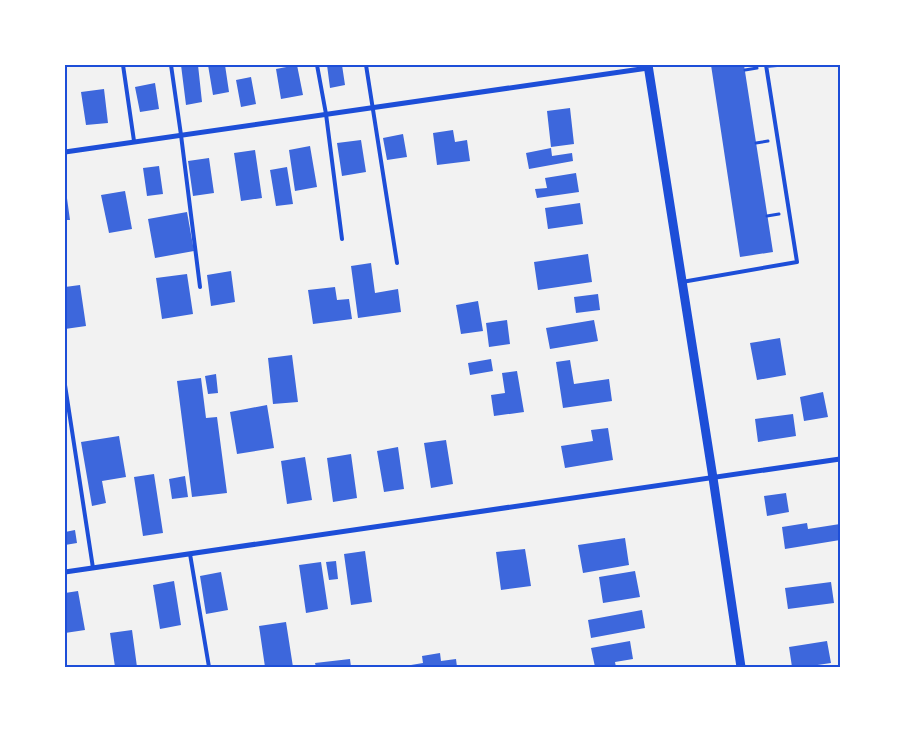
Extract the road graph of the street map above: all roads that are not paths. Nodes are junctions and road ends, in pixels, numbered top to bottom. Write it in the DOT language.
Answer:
graph roads {
  1 [pos="122,65"];
  2 [pos="171,65"];
  3 [pos="317,65"];
  4 [pos="366,65"];
  5 [pos="777,65"];
  6 [pos="648,66"];
  7 [pos="766,66"];
  8 [pos="372,107"];
  9 [pos="326,114"];
  10 [pos="181,135"];
  11 [pos="134,141"];
  12 [pos="65,152"];
  13 [pos="342,239"];
  14 [pos="397,263"];
  15 [pos="682,282"];
  16 [pos="200,287"];
  17 [pos="65,386"];
  18 [pos="840,460"];
  19 [pos="712,478"];
  20 [pos="190,554"];
  21 [pos="92,568"];
  22 [pos="65,572"];
  23 [pos="209,667"];
  24 [pos="741,667"];
  1 -- 11 [label="lane"];
  2 -- 10 [label="lane"];
  3 -- 9 [label="lane"];
  4 -- 8 [label="lane"];
  5 -- 7 [label="lane"];
  6 -- 8 [label="street"];
  6 -- 15 [label="street"];
  7 -- 15 [label="lane"];
  8 -- 9 [label="street"];
  8 -- 14 [label="lane"];
  9 -- 10 [label="street"];
  9 -- 13 [label="lane"];
  10 -- 11 [label="street"];
  10 -- 16 [label="lane"];
  11 -- 12 [label="street"];
  15 -- 19 [label="street"];
  17 -- 21 [label="lane"];
  18 -- 19 [label="street"];
  19 -- 20 [label="street"];
  19 -- 24 [label="street"];
  20 -- 21 [label="street"];
  20 -- 23 [label="lane"];
  21 -- 22 [label="street"];
}
